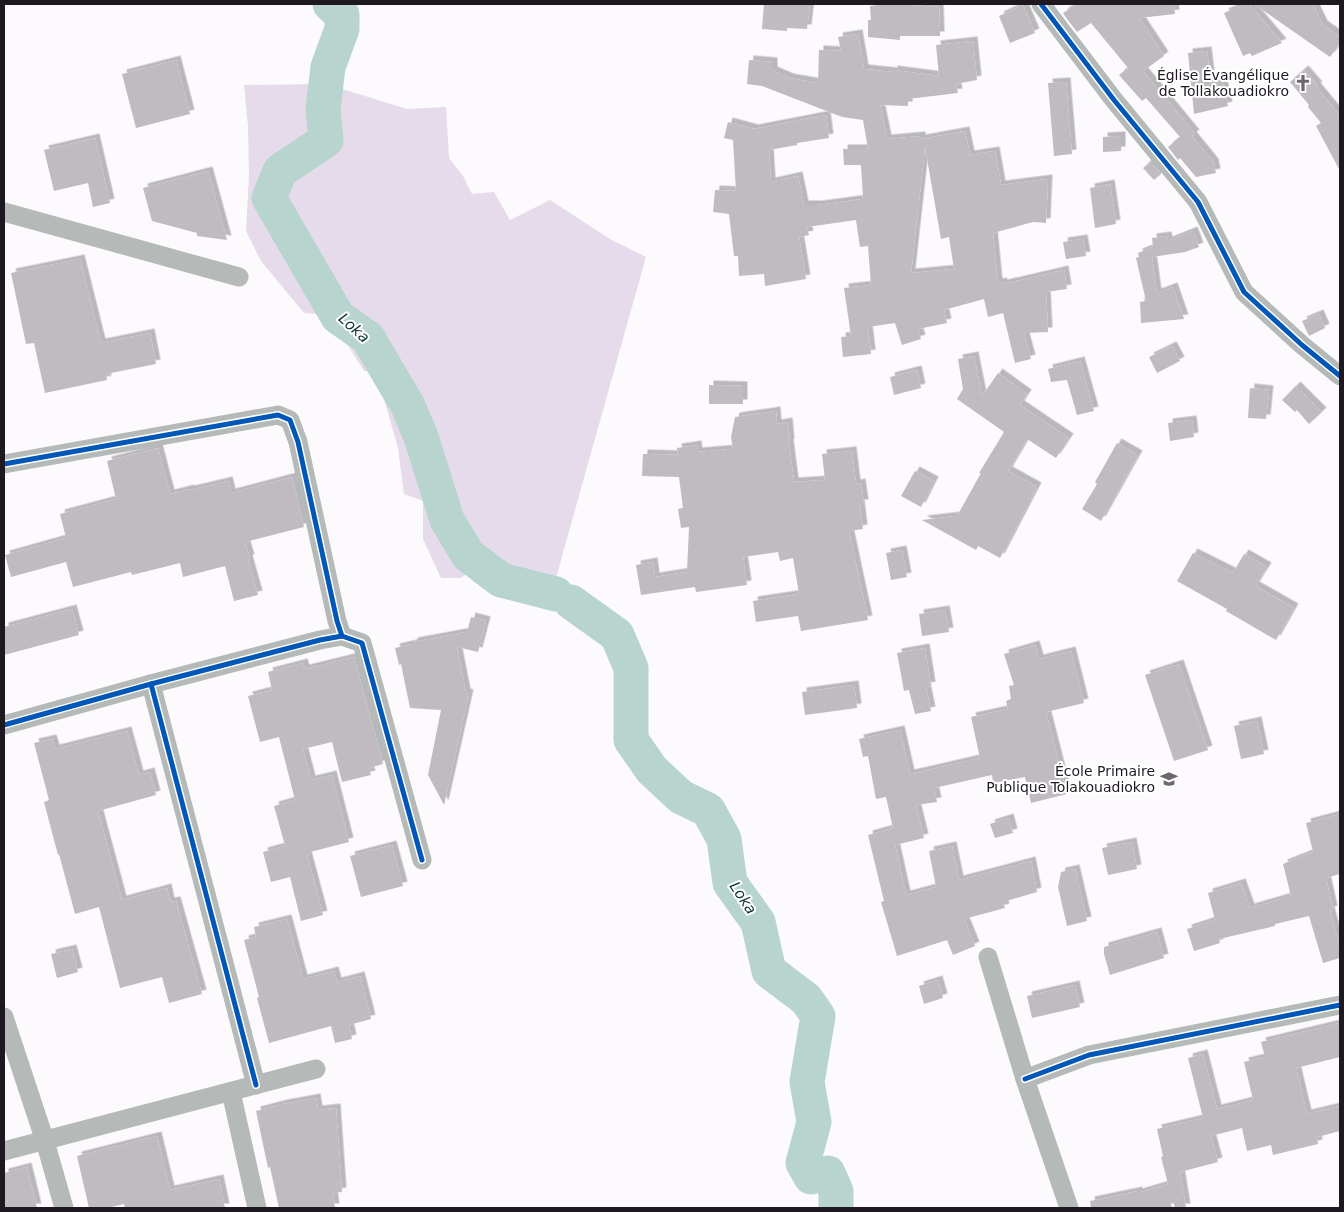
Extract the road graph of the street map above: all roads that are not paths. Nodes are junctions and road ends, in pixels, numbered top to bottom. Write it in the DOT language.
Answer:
graph roads {
  1 [pos="1041,4"];
  2 [pos="4,212"];
  3 [pos="239,276"];
  4 [pos="1340,376"];
  5 [pos="4,464"];
  6 [pos="342,636"];
  7 [pos="151,684"];
  8 [pos="4,724"];
  9 [pos="422,860"];
  10 [pos="988,957"];
  11 [pos="1340,1005"];
  12 [pos="4,1016"];
  13 [pos="316,1069"];
  14 [pos="1024,1079"];
  15 [pos="256,1085"];
  16 [pos="231,1092"];
  17 [pos="45,1141"];
  18 [pos="4,1151"];
  19 [pos="64,1208"];
  20 [pos="257,1208"];
  21 [pos="1069,1208"];
  1 -- 4 [label="street"];
  2 -- 3 [label="street"];
  5 -- 6 [label="street"];
  6 -- 7 [label="street"];
  6 -- 9 [label="street"];
  7 -- 8 [label="street"];
  7 -- 15 [label="street"];
  10 -- 14 [label="street"];
  11 -- 14 [label="street"];
  12 -- 17 [label="street"];
  13 -- 15 [label="street"];
  14 -- 21 [label="street"];
  15 -- 16 [label="street"];
  16 -- 17 [label="street"];
  16 -- 20 [label="street"];
  17 -- 18 [label="street"];
  17 -- 19 [label="street"];
}
